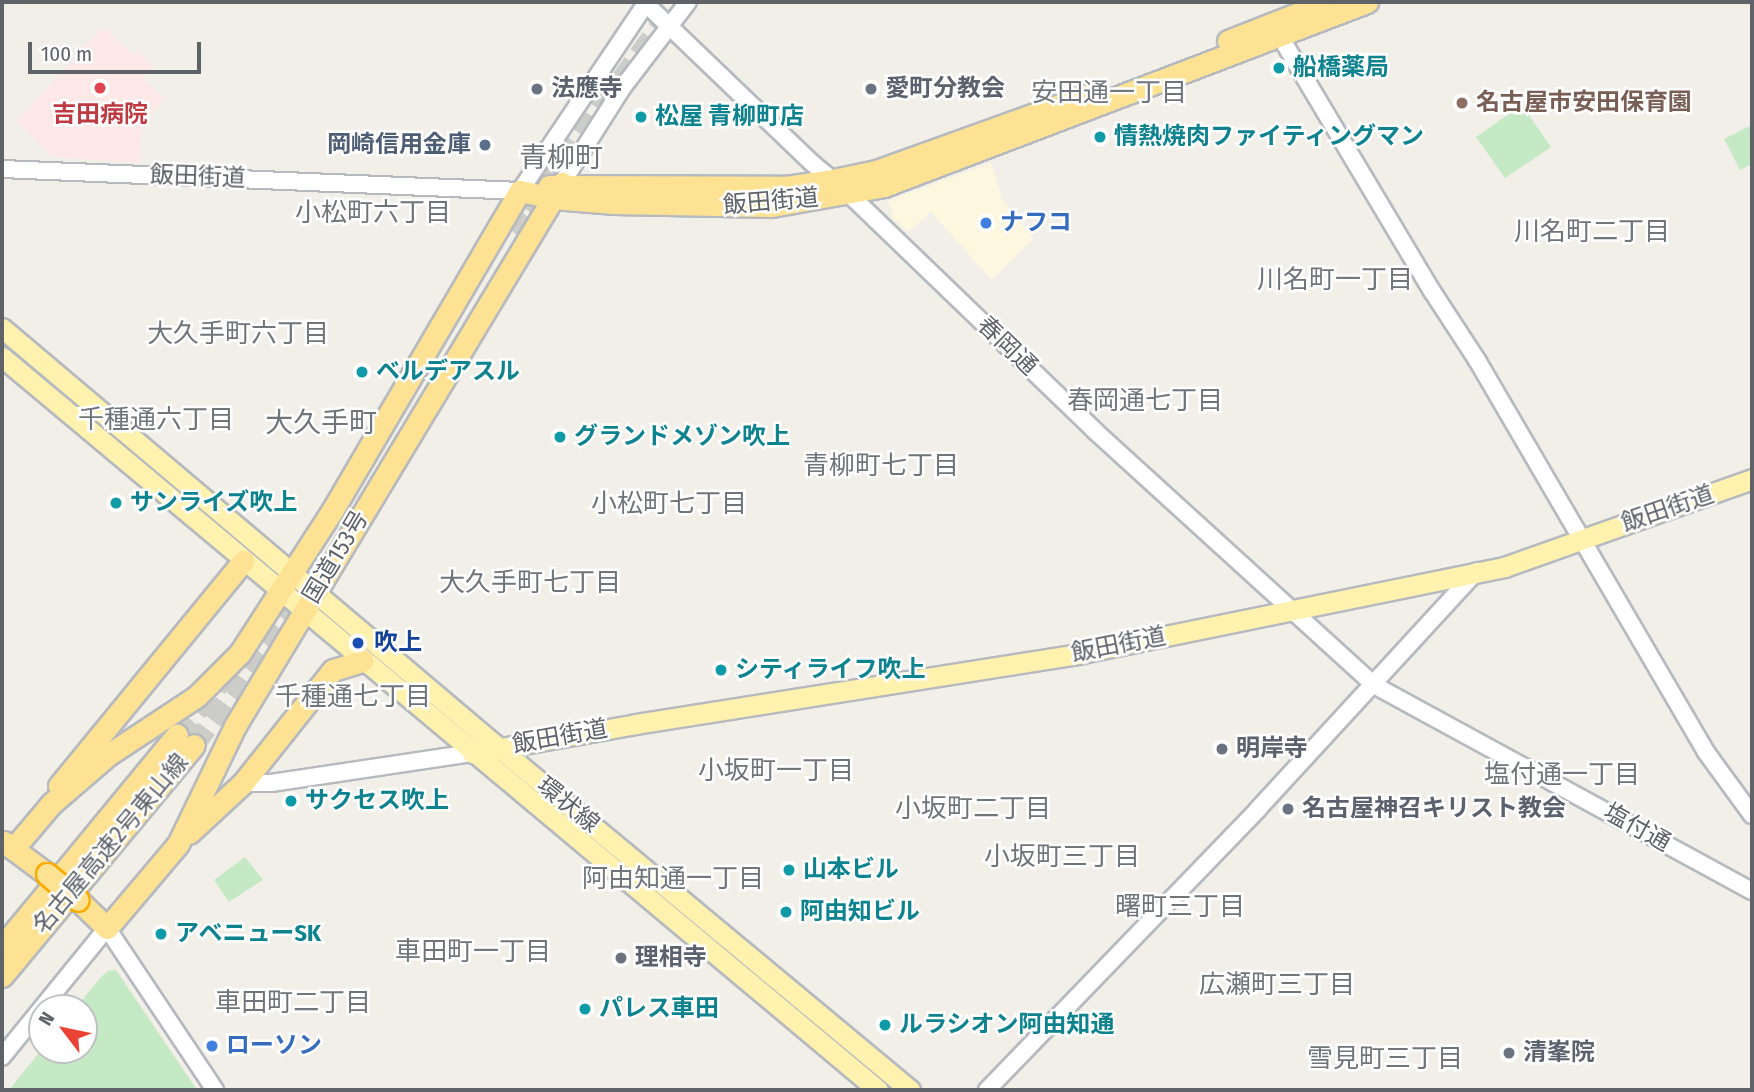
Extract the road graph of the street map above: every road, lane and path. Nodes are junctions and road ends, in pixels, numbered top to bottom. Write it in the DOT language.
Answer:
graph roads {
  1 [pos="645,2"];
  2 [pos="688,2"];
  3 [pos="1326,2"];
  4 [pos="1367,2"];
  5 [pos="668,26"];
  6 [pos="1276,29"];
  7 [pos="2,169"];
  8 [pos="841,187"];
  9 [pos="514,190"];
  10 [pos="558,191"];
  11 [pos="515,233"];
  12 [pos="2,328"];
  13 [pos="2,357"];
  14 [pos="1752,479"];
  15 [pos="374,494"];
  16 [pos="1580,538"];
  17 [pos="243,561"];
  18 [pos="1477,571"];
  19 [pos="293,574"];
  20 [pos="280,593"];
  21 [pos="316,593"];
  22 [pos="304,612"];
  23 [pos="1292,612"];
  24 [pos="363,661"];
  25 [pos="1374,685"];
  26 [pos="499,748"];
  27 [pos="472,753"];
  28 [pos="243,783"];
  29 [pos="51,804"];
  30 [pos="1752,815"];
  31 [pos="178,844"];
  32 [pos="6,850"];
  33 [pos="1752,891"];
  34 [pos="107,928"];
  35 [pos="2,947"];
  36 [pos="2,976"];
  37 [pos="2,1056"];
  38 [pos="215,1090"];
  39 [pos="878,1090"];
  40 [pos="910,1090"];
  41 [pos="988,1090"];
  1 -- 5 [label="street, 春岡通"];
  1 -- 9 [label="street"];
  2 -- 5 [label="street"];
  3 -- 6 [label="highway, 飯田街道"];
  4 -- 6 [label="highway, 飯田街道"];
  5 -- 8 [label="street, 春岡通"];
  5 -- 10 [label="street"];
  6 -- 8 [label="highway, 飯田街道"];
  6 -- 16 [label="street"];
  7 -- 9 [label="street, 飯田街道"];
  8 -- 10 [label="highway, 飯田街道"];
  8 -- 23 [label="street, 春岡通"];
  9 -- 10 [label="highway, 飯田街道"];
  9 -- 19 [label="highway, 国道153号"];
  10 -- 15 [label="highway, 国道153号"];
  11 -- 15 [label="highway"];
  12 -- 19 [label="main road, 環状線"];
  13 -- 17 [label="main road, 環状線"];
  14 -- 16 [label="main road, 飯田街道"];
  15 -- 21 [label="highway, 国道153号"];
  16 -- 18 [label="main road, 飯田街道"];
  16 -- 30 [label="street"];
  17 -- 20 [label="main road, 環状線"];
  17 -- 29 [label="highway"];
  18 -- 23 [label="main road, 飯田街道"];
  18 -- 25 [label="street"];
  19 -- 20 [label="highway, 国道153号"];
  19 -- 21 [label="main road, 環状線"];
  20 -- 22 [label="main road, 環状線"];
  20 -- 29 [label="highway, 国道153号"];
  21 -- 22 [label="highway, 国道153号"];
  21 -- 26 [label="main road, 環状線"];
  22 -- 24 [label="main road, 環状線"];
  22 -- 31 [label="highway, 国道153号"];
  23 -- 25 [label="street, 春岡通"];
  23 -- 26 [label="main road, 飯田街道"];
  24 -- 27 [label="main road, 環状線"];
  24 -- 28 [label="highway"];
  25 -- 33 [label="street, 塩付通"];
  25 -- 41 [label="street"];
  26 -- 27 [label="main road, 飯田街道"];
  26 -- 40 [label="main road, 環状線"];
  27 -- 28 [label="street"];
  27 -- 39 [label="main road, 環状線"];
  28 -- 31 [label="highway"];
  29 -- 32 [label="highway, 国道153号"];
  31 -- 34 [label="highway, 国道153号"];
  32 -- 34 [label="highway, bridge"];
  34 -- 37 [label="street"];
  34 -- 38 [label="street"];
  35 -- 36 [label="highway, 名古屋高速2号東山線"];
}
